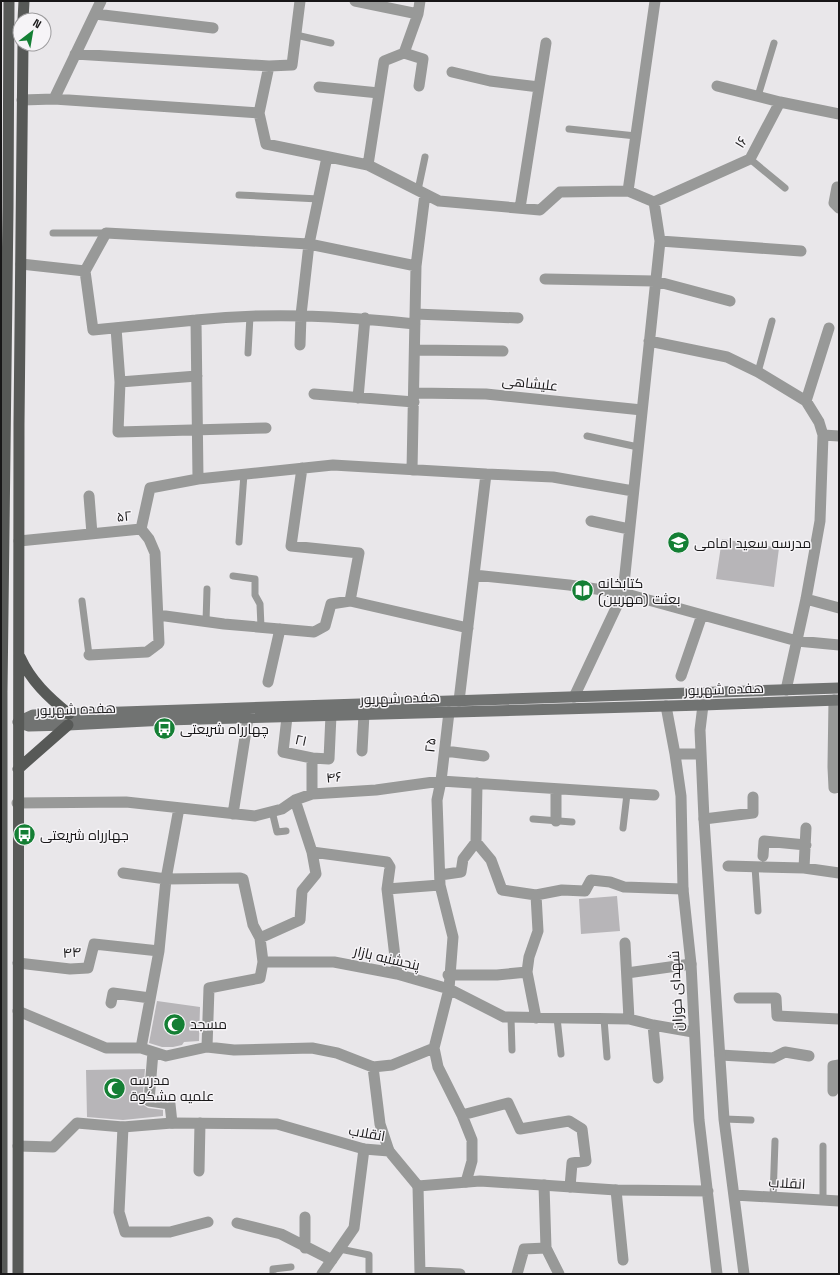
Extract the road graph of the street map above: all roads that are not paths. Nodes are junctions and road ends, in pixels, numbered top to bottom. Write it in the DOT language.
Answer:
graph roads {
  1 [pos="9,1"];
  2 [pos="24,1"];
  3 [pos="101,1"];
  4 [pos="300,1"];
  5 [pos="354,1"];
  6 [pos="420,1"];
  7 [pos="656,1"];
  8 [pos="23,12"];
  9 [pos="95,14"];
  10 [pos="418,14"];
  11 [pos="213,28"];
  12 [pos="296,36"];
  13 [pos="331,43"];
  14 [pos="546,43"];
  15 [pos="774,43"];
  16 [pos="5,44"];
  17 [pos="23,52"];
  18 [pos="404,53"];
  19 [pos="75,54"];
  20 [pos="269,66"];
  21 [pos="452,72"];
  22 [pos="419,86"];
  23 [pos="717,86"];
  24 [pos="319,87"];
  25 [pos="539,87"];
  26 [pos="379,94"];
  27 [pos="758,96"];
  28 [pos="54,99"];
  29 [pos="22,100"];
  30 [pos="780,102"];
  31 [pos="260,113"];
  32 [pos="839,114"];
  33 [pos="569,129"];
  34 [pos="5,135"];
  35 [pos="636,136"];
  36 [pos="328,157"];
  37 [pos="425,157"];
  38 [pos="750,160"];
  39 [pos="368,165"];
  40 [pos="837,187"];
  41 [pos="785,188"];
  42 [pos="628,191"];
  43 [pos="422,192"];
  44 [pos="239,195"];
  45 [pos="319,199"];
  46 [pos="654,202"];
  47 [pos="4,208"];
  48 [pos="520,208"];
  49 [pos="839,208"];
  50 [pos="106,232"];
  51 [pos="53,233"];
  52 [pos="660,241"];
  53 [pos="309,244"];
  54 [pos="801,251"];
  55 [pos="21,264"];
  56 [pos="416,266"];
  57 [pos="85,271"];
  58 [pos="545,279"];
  59 [pos="655,281"];
  60 [pos="730,301"];
  61 [pos="301,315"];
  62 [pos="250,316"];
  63 [pos="365,318"];
  64 [pos="518,318"];
  65 [pos="415,319"];
  66 [pos="196,320"];
  67 [pos="772,320"];
  68 [pos="116,328"];
  69 [pos="829,328"];
  70 [pos="649,341"];
  71 [pos="300,345"];
  72 [pos="415,350"];
  73 [pos="503,351"];
  74 [pos="4,353"];
  75 [pos="248,353"];
  76 [pos="758,372"];
  77 [pos="197,376"];
  78 [pos="120,382"];
  79 [pos="314,394"];
  80 [pos="414,397"];
  81 [pos="358,398"];
  82 [pos="806,401"];
  83 [pos="642,410"];
  84 [pos="266,428"];
  85 [pos="198,431"];
  86 [pos="587,436"];
  87 [pos="823,436"];
  88 [pos="839,436"];
  89 [pos="638,446"];
  90 [pos="302,468"];
  91 [pos="412,470"];
  92 [pos="244,474"];
  93 [pos="486,474"];
  94 [pos="198,479"];
  95 [pos="633,491"];
  96 [pos="89,496"];
  97 [pos="591,521"];
  98 [pos="141,529"];
  99 [pos="630,529"];
  100 [pos="92,534"];
  101 [pos="19,541"];
  102 [pos="239,542"];
  103 [pos="2,544"];
  104 [pos="474,575"];
  105 [pos="233,576"];
  106 [pos="207,589"];
  107 [pos="623,593"];
  108 [pos="806,599"];
  109 [pos="82,601"];
  110 [pos="350,601"];
  111 [pos="839,608"];
  112 [pos="158,614"];
  113 [pos="702,615"];
  114 [pos="2,621"];
  115 [pos="206,622"];
  116 [pos="261,627"];
  117 [pos="468,628"];
  118 [pos="280,629"];
  119 [pos="797,641"];
  120 [pos="839,645"];
  121 [pos="89,655"];
  122 [pos="19,656"];
  123 [pos="681,676"];
  124 [pos="268,682"];
  125 [pos="839,688"];
  126 [pos="786,690"];
  127 [pos="1,693"];
  128 [pos="574,697"];
  129 [pos="837,700"];
  130 [pos="459,701"];
  131 [pos="703,705"];
  132 [pos="666,706"];
  133 [pos="449,712"];
  134 [pos="364,714"];
  135 [pos="330,716"];
  136 [pos="286,717"];
  137 [pos="248,718"];
  138 [pos="68,719"];
  139 [pos="1,720"];
  140 [pos="18,722"];
  141 [pos="362,751"];
  142 [pos="445,751"];
  143 [pos="675,754"];
  144 [pos="701,754"];
  145 [pos="484,756"];
  146 [pos="312,758"];
  147 [pos="18,769"];
  148 [pos="441,781"];
  149 [pos="477,784"];
  150 [pos="839,788"];
  151 [pos="556,789"];
  152 [pos="312,794"];
  153 [pos="627,794"];
  154 [pos="654,795"];
  155 [pos="753,797"];
  156 [pos="295,800"];
  157 [pos="17,803"];
  158 [pos="1,804"];
  159 [pos="179,808"];
  160 [pos="272,811"];
  161 [pos="233,814"];
  162 [pos="532,819"];
  163 [pos="704,819"];
  164 [pos="556,821"];
  165 [pos="572,822"];
  166 [pos="623,828"];
  167 [pos="806,828"];
  168 [pos="286,831"];
  169 [pos="476,842"];
  170 [pos="806,845"];
  171 [pos="312,852"];
  172 [pos="763,856"];
  173 [pos="728,866"];
  174 [pos="755,867"];
  175 [pos="804,868"];
  176 [pos="123,873"];
  177 [pos="839,873"];
  178 [pos="166,879"];
  179 [pos="440,880"];
  180 [pos="387,889"];
  181 [pos="683,889"];
  182 [pos="536,895"];
  183 [pos="758,911"];
  184 [pos="260,938"];
  185 [pos="625,943"];
  186 [pos="158,951"];
  187 [pos="263,962"];
  188 [pos="18,963"];
  189 [pos="691,964"];
  190 [pos="527,972"];
  191 [pos="627,973"];
  192 [pos="397,974"];
  193 [pos="448,975"];
  194 [pos="449,989"];
  195 [pos="150,998"];
  196 [pos="739,998"];
  197 [pos="111,1003"];
  198 [pos="1,1009"];
  199 [pos="18,1011"];
  200 [pos="511,1018"];
  201 [pos="536,1018"];
  202 [pos="557,1018"];
  203 [pos="604,1019"];
  204 [pos="629,1019"];
  205 [pos="839,1019"];
  206 [pos="652,1025"];
  207 [pos="694,1032"];
  208 [pos="207,1047"];
  209 [pos="140,1048"];
  210 [pos="434,1048"];
  211 [pos="512,1050"];
  212 [pos="153,1052"];
  213 [pos="561,1054"];
  214 [pos="720,1055"];
  215 [pos="809,1056"];
  216 [pos="607,1057"];
  217 [pos="839,1065"];
  218 [pos="373,1067"];
  219 [pos="658,1078"];
  220 [pos="833,1091"];
  221 [pos="462,1114"];
  222 [pos="724,1119"];
  223 [pos="751,1120"];
  224 [pos="172,1123"];
  225 [pos="200,1123"];
  226 [pos="123,1127"];
  227 [pos="1,1141"];
  228 [pos="775,1141"];
  229 [pos="18,1146"];
  230 [pos="823,1146"];
  231 [pos="364,1149"];
  232 [pos="389,1151"];
  233 [pos="199,1171"];
  234 [pos="466,1182"];
  235 [pos="544,1185"];
  236 [pos="418,1186"];
  237 [pos="570,1187"];
  238 [pos="616,1190"];
  239 [pos="708,1191"];
  240 [pos="734,1195"];
  241 [pos="773,1198"];
  242 [pos="823,1200"];
  243 [pos="839,1200"];
  244 [pos="305,1217"];
  245 [pos="208,1222"];
  246 [pos="237,1223"];
  247 [pos="305,1248"];
  248 [pos="546,1248"];
  249 [pos="340,1249"];
  250 [pos="332,1260"];
  251 [pos="623,1260"];
  252 [pos="291,1267"];
  253 [pos="369,1272"];
  254 [pos="420,1273"];
  255 [pos="2,1274"];
  256 [pos="18,1274"];
  257 [pos="273,1274"];
  258 [pos="322,1274"];
  259 [pos="460,1274"];
  260 [pos="517,1274"];
  261 [pos="559,1274"];
  262 [pos="717,1274"];
  263 [pos="744,1274"];
  1 -- 16 [label="main road"];
  2 -- 8 [label="main road"];
  3 -- 9 [label="street"];
  4 -- 12 [label="street"];
  5 -- 10 [label="street"];
  6 -- 10 [label="street"];
  7 -- 35 [label="street"];
  9 -- 11 [label="street"];
  9 -- 19 [label="street"];
  10 -- 18 [label="street"];
  12 -- 13 [label="lane"];
  12 -- 20 [label="street"];
  14 -- 25 [label="street"];
  15 -- 27 [label="lane"];
  16 -- 34 [label="main road"];
  17 -- 29 [label="main road"];
  18 -- 22 [label="street"];
  18 -- 26 [label="street"];
  19 -- 20 [label="street"];
  19 -- 28 [label="street"];
  20 -- 31 [label="street"];
  21 -- 25 [label="street"];
  23 -- 27 [label="street"];
  24 -- 26 [label="street"];
  25 -- 48 [label="street"];
  26 -- 39 [label="street"];
  27 -- 30 [label="street"];
  28 -- 29 [label="street"];
  28 -- 31 [label="street"];
  29 -- 55 [label="main road"];
  30 -- 32 [label="street"];
  30 -- 38 [label="street, ۱۶"];
  31 -- 36 [label="street"];
  33 -- 35 [label="lane"];
  34 -- 47 [label="main road"];
  35 -- 42 [label="street"];
  36 -- 39 [label="street"];
  36 -- 45 [label="street"];
  37 -- 43 [label="lane"];
  38 -- 41 [label="lane"];
  38 -- 46 [label="street, ۱۶"];
  39 -- 43 [label="street"];
  40 -- 49 [label="street"];
  42 -- 46 [label="street"];
  42 -- 48 [label="street"];
  43 -- 48 [label="street"];
  43 -- 56 [label="street"];
  44 -- 45 [label="lane"];
  45 -- 53 [label="street"];
  46 -- 52 [label="street"];
  47 -- 74 [label="main road"];
  50 -- 51 [label="lane"];
  50 -- 53 [label="street"];
  50 -- 57 [label="street"];
  52 -- 54 [label="street"];
  52 -- 59 [label="street"];
  53 -- 56 [label="street"];
  53 -- 61 [label="street"];
  55 -- 57 [label="street"];
  55 -- 101 [label="main road"];
  56 -- 65 [label="street"];
  57 -- 68 [label="street"];
  58 -- 59 [label="street"];
  59 -- 60 [label="street"];
  59 -- 70 [label="street"];
  61 -- 62 [label="street"];
  61 -- 63 [label="street"];
  61 -- 71 [label="street"];
  62 -- 66 [label="street"];
  62 -- 75 [label="lane"];
  63 -- 65 [label="street"];
  63 -- 81 [label="street"];
  64 -- 65 [label="street"];
  65 -- 72 [label="street"];
  66 -- 68 [label="street"];
  66 -- 77 [label="street"];
  67 -- 76 [label="lane"];
  68 -- 78 [label="street"];
  69 -- 82 [label="street"];
  70 -- 76 [label="street"];
  70 -- 83 [label="street"];
  72 -- 73 [label="street"];
  72 -- 80 [label="street"];
  74 -- 103 [label="main road"];
  76 -- 82 [label="street"];
  77 -- 78 [label="street"];
  77 -- 85 [label="street"];
  78 -- 85 [label="street"];
  79 -- 81 [label="street, علیشاهی"];
  80 -- 81 [label="street, علیشاهی"];
  80 -- 83 [label="street, علیشاهی"];
  80 -- 91 [label="street"];
  82 -- 87 [label="street"];
  83 -- 89 [label="street"];
  84 -- 85 [label="street"];
  85 -- 94 [label="street"];
  86 -- 89 [label="lane"];
  87 -- 88 [label="street"];
  87 -- 108 [label="street"];
  89 -- 95 [label="street"];
  90 -- 91 [label="street"];
  90 -- 92 [label="street"];
  90 -- 110 [label="street"];
  91 -- 93 [label="street"];
  92 -- 94 [label="street"];
  92 -- 102 [label="lane"];
  93 -- 95 [label="street"];
  93 -- 104 [label="street"];
  94 -- 98 [label="street, ۵۲"];
  95 -- 99 [label="street"];
  96 -- 100 [label="street"];
  97 -- 99 [label="street"];
  98 -- 100 [label="street, ۵۲"];
  98 -- 112 [label="street"];
  99 -- 107 [label="street"];
  100 -- 101 [label="street, ۵۲"];
  101 -- 122 [label="main road"];
  103 -- 114 [label="main road"];
  104 -- 107 [label="street"];
  104 -- 117 [label="street"];
  105 -- 116 [label="lane"];
  106 -- 115 [label="lane"];
  107 -- 113 [label="street"];
  107 -- 128 [label="street"];
  108 -- 111 [label="street"];
  108 -- 119 [label="street"];
  109 -- 121 [label="lane"];
  110 -- 117 [label="street"];
  110 -- 118 [label="street"];
  112 -- 115 [label="street"];
  112 -- 121 [label="street"];
  113 -- 119 [label="street"];
  113 -- 123 [label="street"];
  114 -- 127 [label="main road"];
  115 -- 116 [label="street"];
  116 -- 118 [label="street"];
  117 -- 130 [label="street"];
  118 -- 124 [label="street"];
  119 -- 120 [label="street"];
  119 -- 126 [label="street"];
  122 -- 138 [label="main road"];
  122 -- 140 [label="main road"];
  125 -- 126 [label="main road, هفده شهریور"];
  126 -- 128 [label="main road, هفده شهریور"];
  127 -- 139 [label="main road"];
  128 -- 130 [label="main road, هفده شهریور"];
  129 -- 131 [label="main road, هفده شهریور"];
  129 -- 150 [label="street"];
  130 -- 138 [label="main road, هفده شهریور"];
  131 -- 132 [label="main road, هفده شهریور"];
  131 -- 144 [label="street"];
  132 -- 133 [label="main road, هفده شهریور"];
  132 -- 143 [label="street, شهدای خوزان"];
  133 -- 134 [label="main road, هفده شهریور"];
  133 -- 142 [label="street, ۲۵"];
  134 -- 135 [label="main road, هفده شهریور"];
  134 -- 141 [label="street"];
  135 -- 136 [label="main road, هفده شهریور"];
  135 -- 146 [label="street"];
  136 -- 137 [label="main road, هفده شهریور"];
  136 -- 146 [label="street, ۲۱"];
  137 -- 138 [label="main road, هفده شهریور"];
  137 -- 161 [label="street"];
  138 -- 140 [label="main road, هفده شهریور"];
  138 -- 147 [label="main road"];
  139 -- 140 [label="main road"];
  139 -- 158 [label="main road"];
  140 -- 147 [label="main road"];
  142 -- 145 [label="street"];
  142 -- 148 [label="street, ۲۵"];
  143 -- 144 [label="street"];
  143 -- 181 [label="street, شهدای خوزان"];
  144 -- 163 [label="street"];
  146 -- 152 [label="street, ۲۱"];
  147 -- 157 [label="main road"];
  148 -- 149 [label="street, ۴۶"];
  148 -- 152 [label="street, ۴۶"];
  148 -- 179 [label="street, ۲۵"];
  149 -- 151 [label="street, ۴۶"];
  149 -- 169 [label="street"];
  151 -- 153 [label="street, ۴۶"];
  151 -- 164 [label="street"];
  152 -- 156 [label="street, ۴۶"];
  153 -- 154 [label="street, ۴۶"];
  153 -- 166 [label="lane"];
  155 -- 163 [label="street"];
  156 -- 160 [label="street, ۴۶"];
  156 -- 171 [label="street"];
  157 -- 159 [label="street"];
  157 -- 188 [label="main road"];
  158 -- 198 [label="main road"];
  159 -- 161 [label="street, ۴۶"];
  159 -- 178 [label="street"];
  160 -- 161 [label="street, ۴۶"];
  160 -- 168 [label="lane"];
  162 -- 164 [label="lane"];
  163 -- 214 [label="street"];
  164 -- 165 [label="lane"];
  167 -- 170 [label="street"];
  169 -- 179 [label="street"];
  169 -- 182 [label="street"];
  170 -- 172 [label="street"];
  170 -- 175 [label="street"];
  171 -- 180 [label="street"];
  171 -- 184 [label="street"];
  173 -- 174 [label="street"];
  174 -- 175 [label="street"];
  174 -- 183 [label="lane"];
  175 -- 177 [label="street"];
  176 -- 178 [label="street"];
  178 -- 184 [label="street"];
  178 -- 186 [label="street"];
  179 -- 180 [label="street"];
  179 -- 193 [label="street, ۲۵"];
  180 -- 192 [label="street"];
  181 -- 182 [label="street"];
  181 -- 189 [label="street, شهدای خوزان"];
  182 -- 190 [label="street"];
  184 -- 187 [label="street"];
  185 -- 191 [label="street"];
  186 -- 188 [label="street, ۴۴"];
  186 -- 195 [label="street"];
  187 -- 192 [label="street, پنجشنبه بازار"];
  187 -- 208 [label="street"];
  188 -- 199 [label="main road"];
  189 -- 191 [label="street"];
  189 -- 207 [label="street, شهدای خوزان"];
  190 -- 193 [label="street"];
  190 -- 201 [label="street"];
  191 -- 204 [label="street"];
  192 -- 194 [label="street, پنجشنبه بازار"];
  193 -- 194 [label="street, ۲۵"];
  194 -- 200 [label="street, پنجشنبه بازار"];
  194 -- 210 [label="street, ۲۵"];
  195 -- 197 [label="street"];
  195 -- 209 [label="street"];
  196 -- 205 [label="street"];
  198 -- 227 [label="main road"];
  199 -- 209 [label="street"];
  199 -- 229 [label="main road"];
  200 -- 201 [label="street, پنجشنبه بازار"];
  200 -- 211 [label="lane"];
  201 -- 202 [label="street, پنجشنبه بازار"];
  202 -- 203 [label="street, پنجشنبه بازار"];
  202 -- 213 [label="lane"];
  203 -- 204 [label="street, پنجشنبه بازار"];
  203 -- 216 [label="lane"];
  204 -- 206 [label="street, پنجشنبه بازار"];
  206 -- 207 [label="street, پنجشنبه بازار"];
  206 -- 219 [label="street"];
  207 -- 239 [label="street, شهدای خوزان"];
  208 -- 212 [label="street"];
  208 -- 218 [label="street"];
  209 -- 212 [label="street"];
  210 -- 218 [label="street"];
  210 -- 221 [label="street"];
  212 -- 224 [label="street"];
  214 -- 215 [label="street"];
  214 -- 222 [label="street"];
  217 -- 220 [label="street"];
  218 -- 232 [label="street"];
  221 -- 234 [label="street"];
  221 -- 237 [label="street"];
  222 -- 223 [label="lane"];
  222 -- 240 [label="street"];
  224 -- 225 [label="street, انقلاب"];
  224 -- 226 [label="street, انقلاب"];
  225 -- 231 [label="street, انقلاب"];
  225 -- 233 [label="street"];
  226 -- 229 [label="street, انقلاب"];
  226 -- 245 [label="street"];
  227 -- 255 [label="main road"];
  228 -- 241 [label="lane"];
  229 -- 256 [label="main road"];
  230 -- 242 [label="lane"];
  231 -- 232 [label="street, انقلاب"];
  231 -- 249 [label="street"];
  232 -- 236 [label="street, انقلاب"];
  234 -- 235 [label="street"];
  234 -- 236 [label="street"];
  235 -- 237 [label="street"];
  235 -- 248 [label="street"];
  236 -- 254 [label="street"];
  237 -- 238 [label="street"];
  238 -- 239 [label="street"];
  238 -- 251 [label="street"];
  239 -- 262 [label="street, شهدای خوزان"];
  240 -- 241 [label="street, انقلاب"];
  240 -- 263 [label="street"];
  241 -- 242 [label="street, انقلاب"];
  242 -- 243 [label="street, انقلاب"];
  244 -- 247 [label="street"];
  246 -- 247 [label="street"];
  247 -- 250 [label="street"];
  248 -- 260 [label="street"];
  248 -- 261 [label="street"];
  249 -- 250 [label="street"];
  249 -- 253 [label="lane"];
  250 -- 258 [label="street"];
  252 -- 257 [label="lane"];
  254 -- 259 [label="street"];
}
